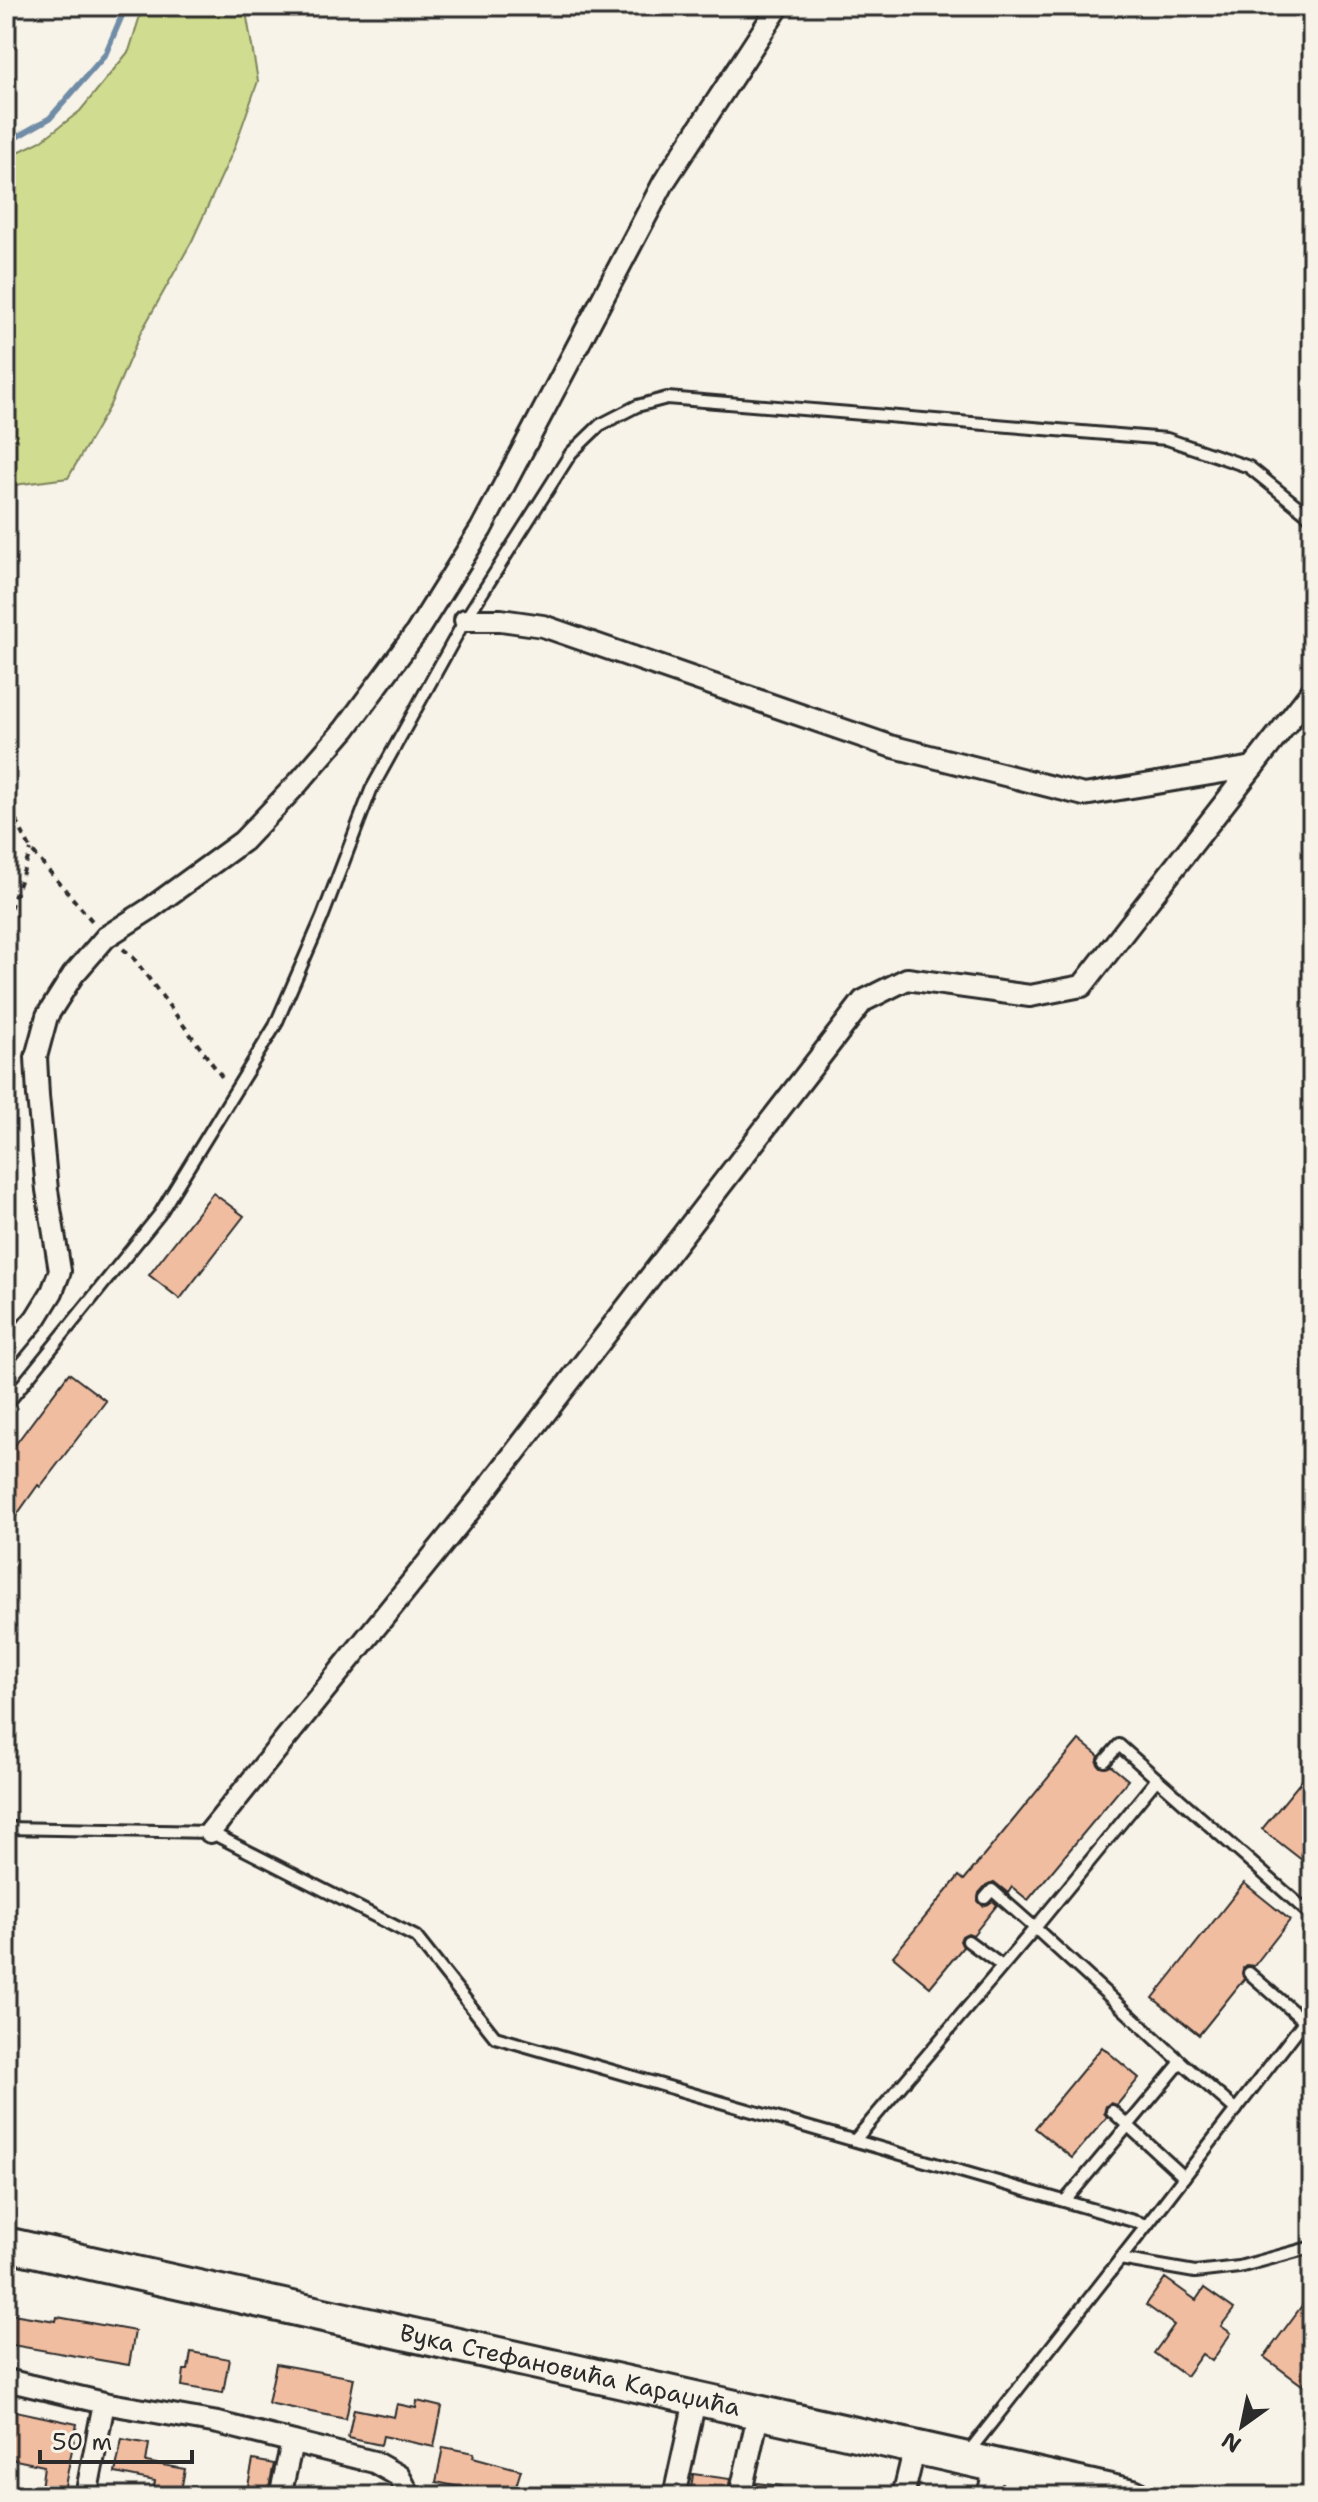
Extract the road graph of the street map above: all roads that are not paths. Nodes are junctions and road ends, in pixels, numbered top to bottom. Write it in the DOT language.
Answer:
graph roads {
  1 [pos="779,6"];
  2 [pos="1312,518"];
  3 [pos="465,620"];
  4 [pos="1312,691"];
  5 [pos="1253,767"];
  6 [pos="6,1354"];
  7 [pos="6,1405"];
  8 [pos="1105,1761"];
  9 [pos="1157,1779"];
  10 [pos="6,1828"];
  11 [pos="210,1832"];
  12 [pos="985,1898"];
  13 [pos="1312,1916"];
  14 [pos="1035,1928"];
  15 [pos="968,1941"];
  16 [pos="1002,1966"];
  17 [pos="1249,1973"];
  18 [pos="1312,2011"];
  19 [pos="1304,2021"];
  20 [pos="1181,2062"];
  21 [pos="1236,2110"];
  22 [pos="1112,2111"];
  23 [pos="1128,2126"];
  24 [pos="855,2140"];
  25 [pos="1184,2177"];
  26 [pos="1065,2201"];
  27 [pos="1147,2225"];
  28 [pos="6,2244"];
  29 [pos="1312,2247"];
  30 [pos="1120,2259"];
  31 [pos="6,2380"];
  32 [pos="696,2396"];
  33 [pos="104,2403"];
  34 [pos="759,2411"];
  35 [pos="292,2443"];
  36 [pos="915,2447"];
  37 [pos="964,2458"];
  38 [pos="995,2465"];
  39 [pos="86,2496"];
  40 [pos="280,2496"];
  41 [pos="410,2496"];
  42 [pos="674,2496"];
  43 [pos="740,2496"];
  44 [pos="903,2496"];
  45 [pos="988,2496"];
  46 [pos="1133,2496"];
  1 -- 6 [label="street"];
  2 -- 3 [label="lane"];
  3 -- 5 [label="street"];
  3 -- 7 [label="lane"];
  4 -- 5 [label="street"];
  5 -- 11 [label="street"];
  8 -- 9 [label="lane"];
  9 -- 13 [label="lane"];
  9 -- 14 [label="lane"];
  10 -- 11 [label="lane"];
  11 -- 24 [label="lane"];
  12 -- 14 [label="lane"];
  14 -- 16 [label="lane"];
  14 -- 20 [label="lane"];
  15 -- 16 [label="lane"];
  16 -- 24 [label="lane"];
  17 -- 19 [label="lane"];
  18 -- 19 [label="lane"];
  19 -- 21 [label="lane"];
  20 -- 21 [label="lane"];
  20 -- 23 [label="lane"];
  21 -- 25 [label="lane"];
  22 -- 23 [label="lane"];
  23 -- 25 [label="lane"];
  23 -- 26 [label="lane"];
  24 -- 26 [label="lane"];
  25 -- 27 [label="lane"];
  26 -- 27 [label="lane"];
  27 -- 30 [label="lane"];
  28 -- 32 [label="main road, Вука Стефановића Караџића"];
  29 -- 30 [label="lane"];
  30 -- 37 [label="lane"];
  31 -- 33 [label="street"];
  32 -- 34 [label="main road, Вука Стефановића Караџића"];
  32 -- 42 [label="street"];
  33 -- 35 [label="street"];
  33 -- 39 [label="street"];
  34 -- 36 [label="main road, Вука Стефановића Караџића"];
  34 -- 43 [label="street"];
  35 -- 40 [label="street"];
  35 -- 41 [label="street"];
  36 -- 37 [label="main road, Вука Стефановића Караџића"];
  36 -- 44 [label="street"];
  37 -- 38 [label="main road, Вука Стефановића Караџића"];
  38 -- 45 [label="street"];
  38 -- 46 [label="main road, Вука Стефановића Караџића"];
}
